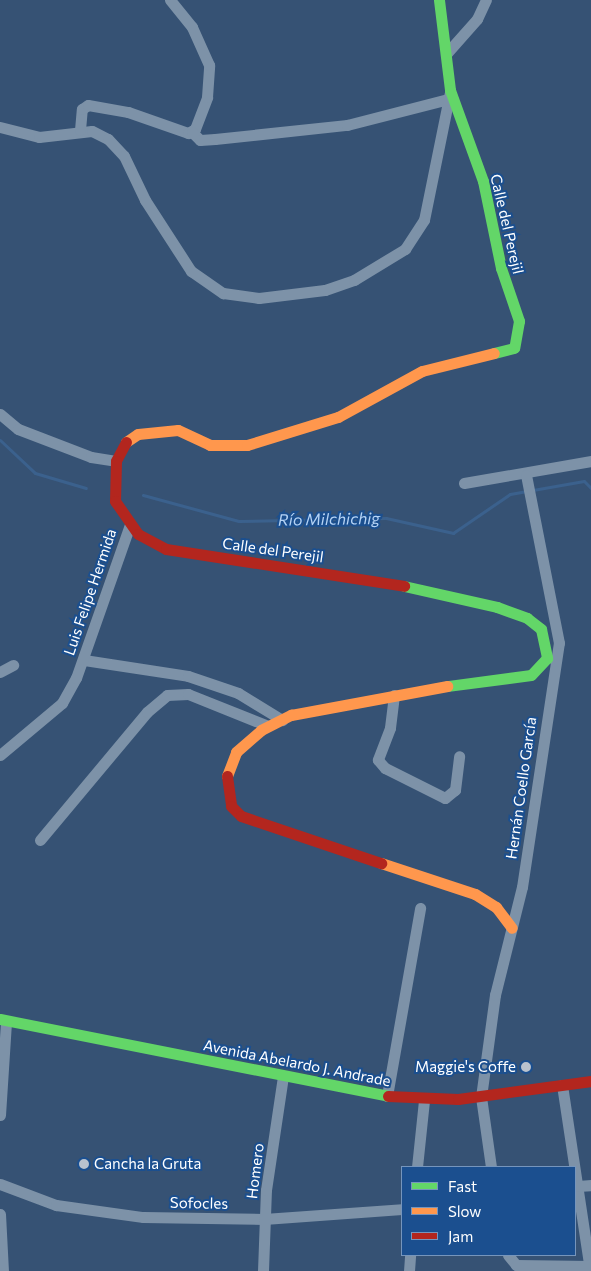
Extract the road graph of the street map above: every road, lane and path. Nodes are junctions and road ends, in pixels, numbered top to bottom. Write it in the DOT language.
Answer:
graph roads {
  1 [pos="170,0"];
  2 [pos="439,0"];
  3 [pos="486,0"];
  4 [pos="446,54"];
  5 [pos="450,94"];
  6 [pos="0,127"];
  7 [pos="80,130"];
  8 [pos="192,132"];
  9 [pos="0,414"];
  10 [pos="116,461"];
  11 [pos="591,461"];
  12 [pos="526,479"];
  13 [pos="464,483"];
  14 [pos="130,525"];
  15 [pos="84,660"];
  16 [pos="550,660"];
  17 [pos="12,665"];
  18 [pos="0,672"];
  19 [pos="394,695"];
  20 [pos="282,720"];
  21 [pos="268,726"];
  22 [pos="0,755"];
  23 [pos="459,756"];
  24 [pos="40,840"];
  25 [pos="420,908"];
  26 [pos="512,928"];
  27 [pos="3,1020"];
  28 [pos="283,1076"];
  29 [pos="591,1081"];
  30 [pos="562,1085"];
  31 [pos="387,1096"];
  32 [pos="481,1097"];
  33 [pos="424,1100"];
  34 [pos="0,1114"];
  35 [pos="417,1166"];
  36 [pos="491,1166"];
  37 [pos="575,1166"];
  38 [pos="576,1173"];
  39 [pos="0,1184"];
  40 [pos="591,1184"];
  41 [pos="578,1186"];
  42 [pos="401,1209"];
  43 [pos="0,1214"];
  44 [pos="264,1219"];
  45 [pos="410,1256"];
  46 [pos="509,1256"];
  47 [pos="590,1268"];
  48 [pos="3,1271"];
  49 [pos="263,1271"];
  50 [pos="409,1271"];
  1 -- 8 [label="street"];
  2 -- 4 [label="street, Calle del Perejil"];
  3 -- 4 [label="street"];
  4 -- 5 [label="street, Calle del Perejil"];
  5 -- 7 [label="street"];
  5 -- 8 [label="street"];
  5 -- 10 [label="street, Calle del Perejil"];
  6 -- 7 [label="street"];
  7 -- 8 [label="street"];
  9 -- 10 [label="street"];
  10 -- 14 [label="street, Calle del Perejil"];
  11 -- 12 [label="street"];
  12 -- 13 [label="street"];
  12 -- 16 [label="street, Hernán Coello García"];
  14 -- 15 [label="street, Luis Felipe Hermida"];
  14 -- 16 [label="street, Calle del Perejil"];
  15 -- 20 [label="street"];
  15 -- 22 [label="street, Luis Felipe Hermida"];
  16 -- 19 [label="street"];
  16 -- 26 [label="street, Hernán Coello García"];
  17 -- 18 [label="street"];
  19 -- 20 [label="street"];
  19 -- 23 [label="street"];
  20 -- 21 [label="street"];
  21 -- 24 [label="street"];
  21 -- 26 [label="street"];
  25 -- 31 [label="street"];
  26 -- 32 [label="street, Hernán Coello García"];
  27 -- 28 [label="street, Avenida Abelardo J. Andrade"];
  27 -- 34 [label="street"];
  28 -- 31 [label="street, Avenida Abelardo J. Andrade"];
  28 -- 44 [label="street, Homero"];
  29 -- 30 [label="street, Avenida Abelardo J. Andrade"];
  30 -- 32 [label="street, Avenida Abelardo J. Andrade"];
  30 -- 37 [label="street"];
  31 -- 33 [label="street, Avenida Abelardo J. Andrade"];
  32 -- 33 [label="street, Avenida Abelardo J. Andrade"];
  32 -- 36 [label="street, Hernán Coello García"];
  33 -- 35 [label="street"];
  38 -- 41 [label="street"];
  39 -- 44 [label="street, Sofocles"];
  40 -- 41 [label="street"];
  41 -- 47 [label="street"];
  42 -- 44 [label="street, Sofocles"];
  43 -- 48 [label="street"];
  44 -- 49 [label="street, Homero"];
  45 -- 50 [label="street"];
  46 -- 47 [label="street"];
}
